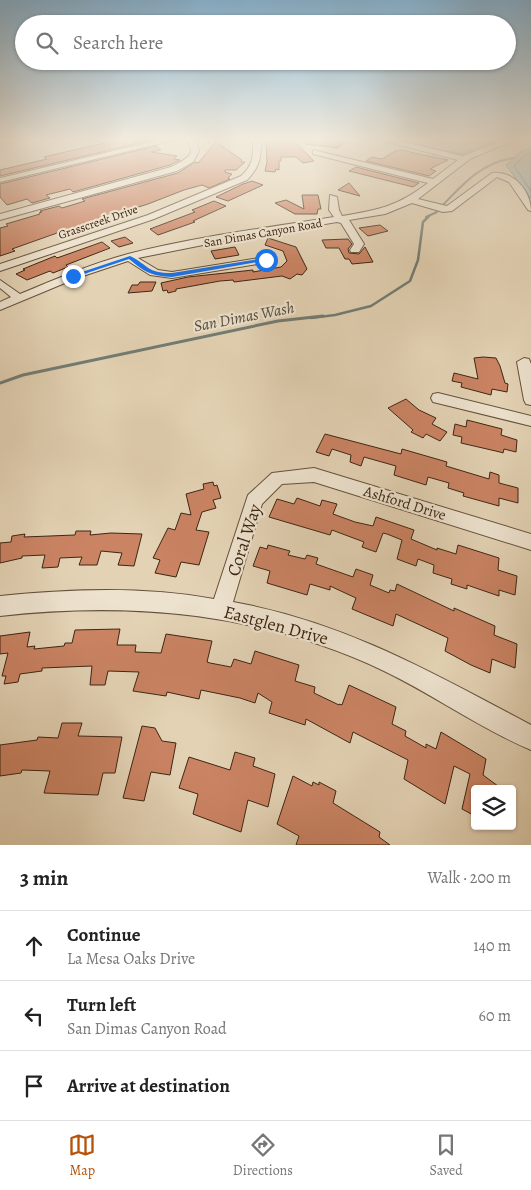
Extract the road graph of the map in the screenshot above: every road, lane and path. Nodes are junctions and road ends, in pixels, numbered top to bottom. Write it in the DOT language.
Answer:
graph roads {
  1 [pos="140,178"];
  2 [pos="243,178"];
  3 [pos="420,178"];
  4 [pos="439,178"];
  5 [pos="490,178"];
  6 [pos="510,178"];
  7 [pos="434,182"];
  8 [pos="333,197"];
  9 [pos="411,200"];
  10 [pos="531,208"];
  11 [pos="0,217"];
  12 [pos="341,220"];
  13 [pos="355,250"];
  14 [pos="130,257"];
  15 [pos="266,260"];
  16 [pos="0,268"];
  17 [pos="0,282"];
  18 [pos="19,298"];
  19 [pos="0,306"];
  20 [pos="524,362"];
  21 [pos="438,398"];
  22 [pos="531,400"];
  23 [pos="531,421"];
  24 [pos="278,478"];
  25 [pos="531,542"];
  26 [pos="0,606"];
  27 [pos="221,609"];
  28 [pos="531,738"];
  1 -- 11 [label="street"];
  2 -- 16 [label="street, Grasscreek Drive"];
  3 -- 7 [label="street"];
  4 -- 7 [label="street, San Dimas Canyon Road"];
  5 -- 9 [label="street"];
  6 -- 10 [label="street"];
  7 -- 9 [label="street, San Dimas Canyon Road"];
  8 -- 12 [label="street"];
  9 -- 12 [label="street, San Dimas Canyon Road"];
  12 -- 13 [label="street"];
  12 -- 14 [label="street, San Dimas Canyon Road"];
  14 -- 15 [label="street"];
  14 -- 18 [label="street, San Dimas Canyon Road"];
  17 -- 18 [label="street"];
  18 -- 19 [label="street, San Dimas Canyon Road"];
  20 -- 22 [label="street"];
  21 -- 23 [label="street"];
  24 -- 25 [label="street, Ashford Drive"];
  24 -- 27 [label="street, Coral Way"];
  26 -- 27 [label="street, Eastglen Drive"];
  27 -- 28 [label="street, Eastglen Drive"];
}
